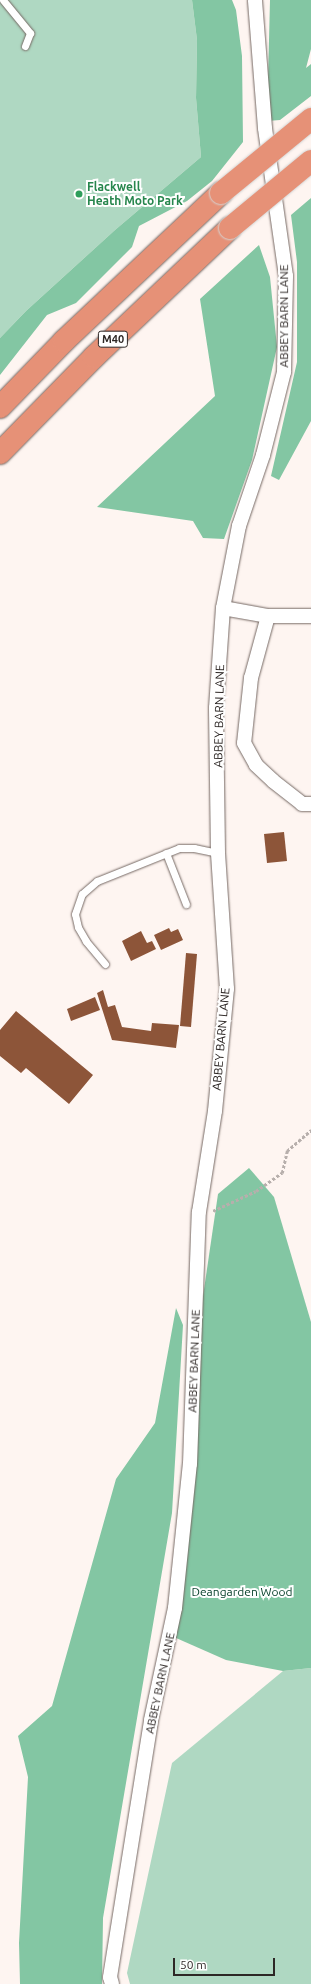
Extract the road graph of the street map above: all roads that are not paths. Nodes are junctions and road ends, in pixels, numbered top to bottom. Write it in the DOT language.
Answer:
graph roads {
  1 [pos="255,0"];
  2 [pos="4,2"];
  3 [pos="25,46"];
  4 [pos="311,119"];
  5 [pos="311,161"];
  6 [pos="0,407"];
  7 [pos="0,453"];
  8 [pos="223,608"];
  9 [pos="268,616"];
  10 [pos="311,616"];
  11 [pos="311,804"];
  12 [pos="166,853"];
  13 [pos="218,853"];
  14 [pos="186,904"];
  15 [pos="105,964"];
  16 [pos="112,1984"];
  1 -- 8 [label="street, ABBEY BARN LANE"];
  2 -- 3 [label="lane"];
  4 -- 6 [label="highway, M40, bridge"];
  5 -- 7 [label="highway, M40, bridge"];
  8 -- 9 [label="street"];
  8 -- 13 [label="street, ABBEY BARN LANE"];
  9 -- 10 [label="street"];
  9 -- 11 [label="street"];
  12 -- 13 [label="lane"];
  12 -- 14 [label="lane"];
  12 -- 15 [label="lane"];
  13 -- 16 [label="street, ABBEY BARN LANE"];
}
